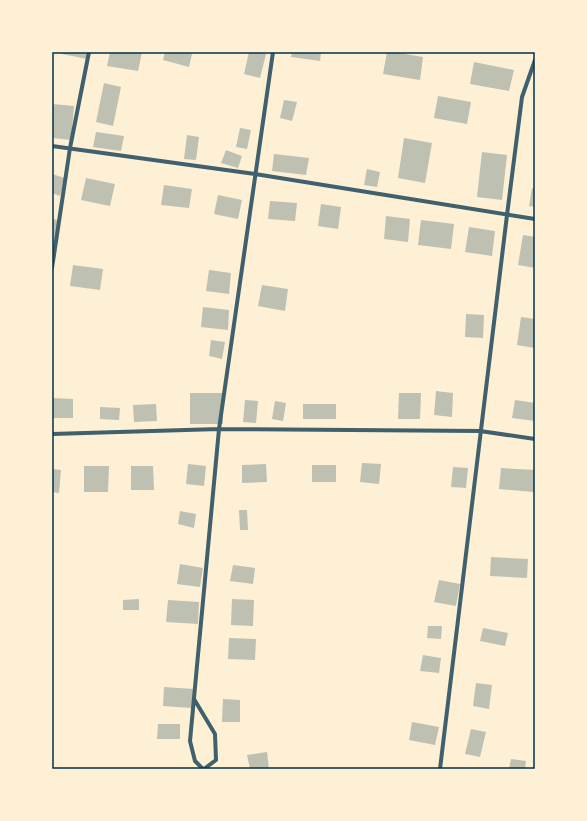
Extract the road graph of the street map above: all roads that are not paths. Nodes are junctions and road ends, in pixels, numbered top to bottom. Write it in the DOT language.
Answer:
graph roads {
  1 [pos="89,52"];
  2 [pos="273,52"];
  3 [pos="535,60"];
  4 [pos="52,146"];
  5 [pos="70,148"];
  6 [pos="255,174"];
  7 [pos="506,215"];
  8 [pos="535,219"];
  9 [pos="52,268"];
  10 [pos="219,429"];
  11 [pos="480,431"];
  12 [pos="52,434"];
  13 [pos="535,440"];
  14 [pos="193,698"];
  15 [pos="203,769"];
  16 [pos="440,769"];
  1 -- 5 [label="street"];
  2 -- 6 [label="street"];
  3 -- 7 [label="street"];
  4 -- 5 [label="street"];
  5 -- 6 [label="street"];
  5 -- 9 [label="street"];
  6 -- 7 [label="street"];
  6 -- 10 [label="street"];
  7 -- 8 [label="street"];
  7 -- 11 [label="street"];
  10 -- 11 [label="street"];
  10 -- 12 [label="street"];
  10 -- 14 [label="street"];
  11 -- 13 [label="street"];
  11 -- 16 [label="street"];
  14 -- 15 [label="street"];
  14 -- 15 [label="street"];
}
